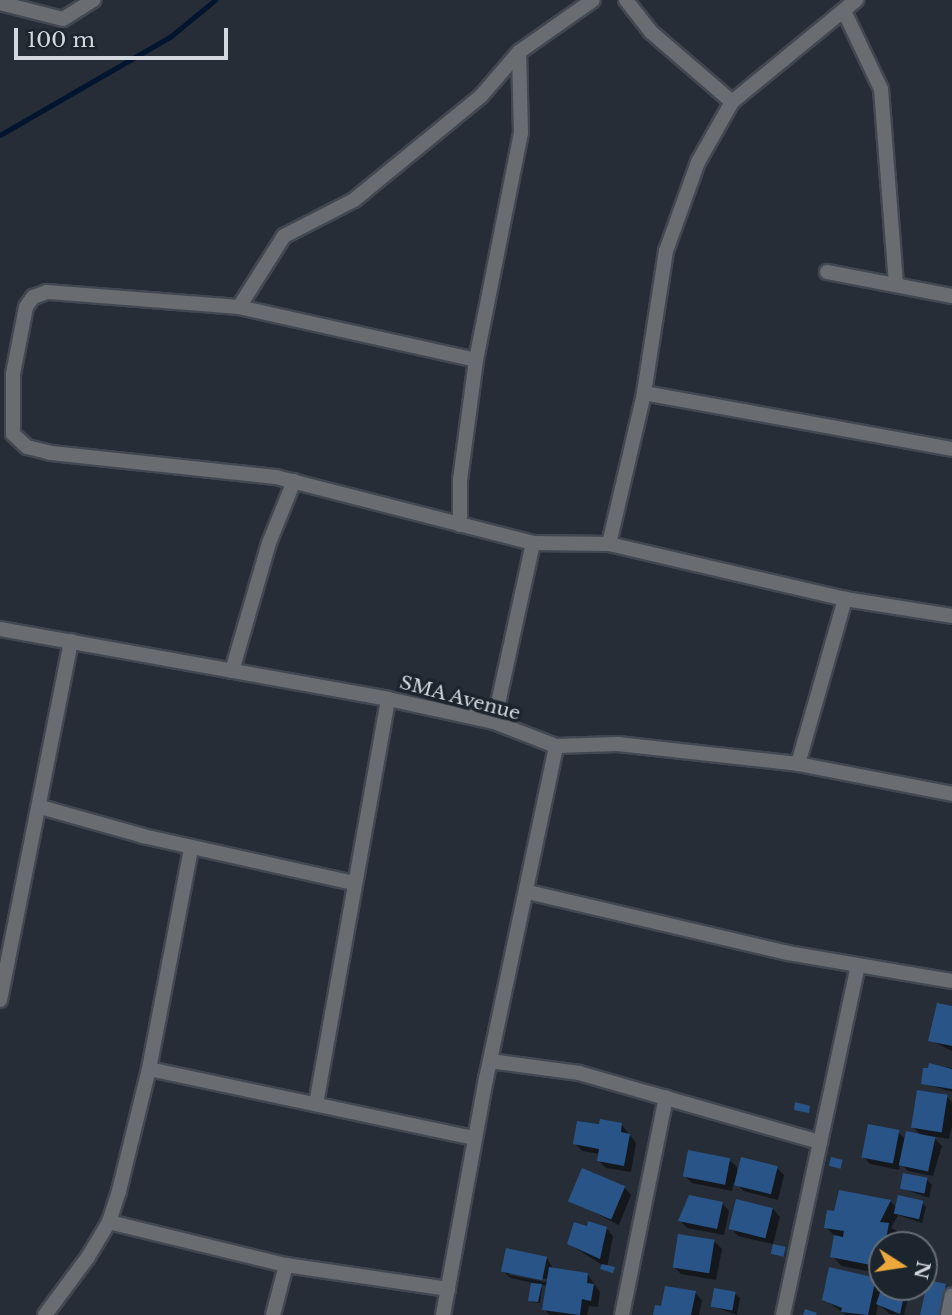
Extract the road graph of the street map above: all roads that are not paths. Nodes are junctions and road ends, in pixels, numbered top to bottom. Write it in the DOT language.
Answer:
graph roads {
  1 [pos="94,0"];
  2 [pos="593,0"];
  3 [pos="626,0"];
  4 [pos="856,0"];
  5 [pos="0,3"];
  6 [pos="844,11"];
  7 [pos="519,52"];
  8 [pos="732,102"];
  9 [pos="827,272"];
  10 [pos="896,284"];
  11 [pos="952,296"];
  12 [pos="239,307"];
  13 [pos="476,360"];
  14 [pos="644,393"];
  15 [pos="952,449"];
  16 [pos="294,481"];
  17 [pos="460,525"];
  18 [pos="533,543"];
  19 [pos="608,544"];
  20 [pos="845,599"];
  21 [pos="952,616"];
  22 [pos="0,629"];
  23 [pos="71,641"];
  24 [pos="232,671"];
  25 [pos="388,699"];
  26 [pos="494,722"];
  27 [pos="556,746"];
  28 [pos="798,764"];
  29 [pos="952,794"];
  30 [pos="40,807"];
  31 [pos="191,848"];
  32 [pos="353,883"];
  33 [pos="528,892"];
  34 [pos="858,966"];
  35 [pos="952,981"];
  36 [pos="0,1000"];
  37 [pos="490,1061"];
  38 [pos="149,1069"];
  39 [pos="666,1097"];
  40 [pos="316,1104"];
  41 [pos="475,1138"];
  42 [pos="820,1142"];
  43 [pos="108,1222"];
  44 [pos="286,1265"];
  45 [pos="448,1289"];
  46 [pos="952,1295"];
  47 [pos="46,1315"];
  48 [pos="273,1315"];
  49 [pos="443,1315"];
  50 [pos="622,1315"];
  51 [pos="783,1315"];
  52 [pos="948,1315"];
  1 -- 5 [label="street"];
  2 -- 7 [label="street"];
  3 -- 8 [label="street"];
  4 -- 6 [label="street"];
  6 -- 8 [label="street"];
  6 -- 10 [label="street"];
  7 -- 12 [label="street"];
  7 -- 13 [label="street"];
  8 -- 14 [label="street"];
  9 -- 10 [label="street"];
  10 -- 11 [label="street"];
  12 -- 13 [label="street"];
  12 -- 16 [label="street"];
  13 -- 17 [label="street"];
  14 -- 15 [label="street"];
  14 -- 19 [label="street"];
  16 -- 17 [label="street"];
  16 -- 24 [label="street"];
  17 -- 18 [label="street"];
  18 -- 19 [label="street"];
  18 -- 26 [label="street"];
  19 -- 20 [label="street"];
  20 -- 21 [label="street"];
  20 -- 28 [label="street"];
  22 -- 23 [label="street, SMA Avenue"];
  23 -- 24 [label="street, SMA Avenue"];
  23 -- 30 [label="street"];
  24 -- 25 [label="street, SMA Avenue"];
  25 -- 26 [label="street, SMA Avenue"];
  25 -- 32 [label="street"];
  26 -- 27 [label="street, SMA Avenue"];
  27 -- 28 [label="street, SMA Avenue"];
  27 -- 33 [label="street"];
  28 -- 29 [label="street, SMA Avenue"];
  30 -- 31 [label="street"];
  30 -- 36 [label="street"];
  31 -- 32 [label="street"];
  31 -- 38 [label="street"];
  32 -- 40 [label="street"];
  33 -- 34 [label="street"];
  33 -- 37 [label="street"];
  34 -- 35 [label="street"];
  34 -- 42 [label="street"];
  37 -- 39 [label="street"];
  37 -- 41 [label="street"];
  38 -- 40 [label="street"];
  38 -- 43 [label="street"];
  39 -- 42 [label="street"];
  39 -- 50 [label="street"];
  40 -- 41 [label="street"];
  41 -- 45 [label="street"];
  42 -- 51 [label="street"];
  43 -- 44 [label="street"];
  43 -- 47 [label="street"];
  44 -- 45 [label="street"];
  44 -- 48 [label="street"];
  45 -- 49 [label="street"];
  46 -- 52 [label="street"];
}
